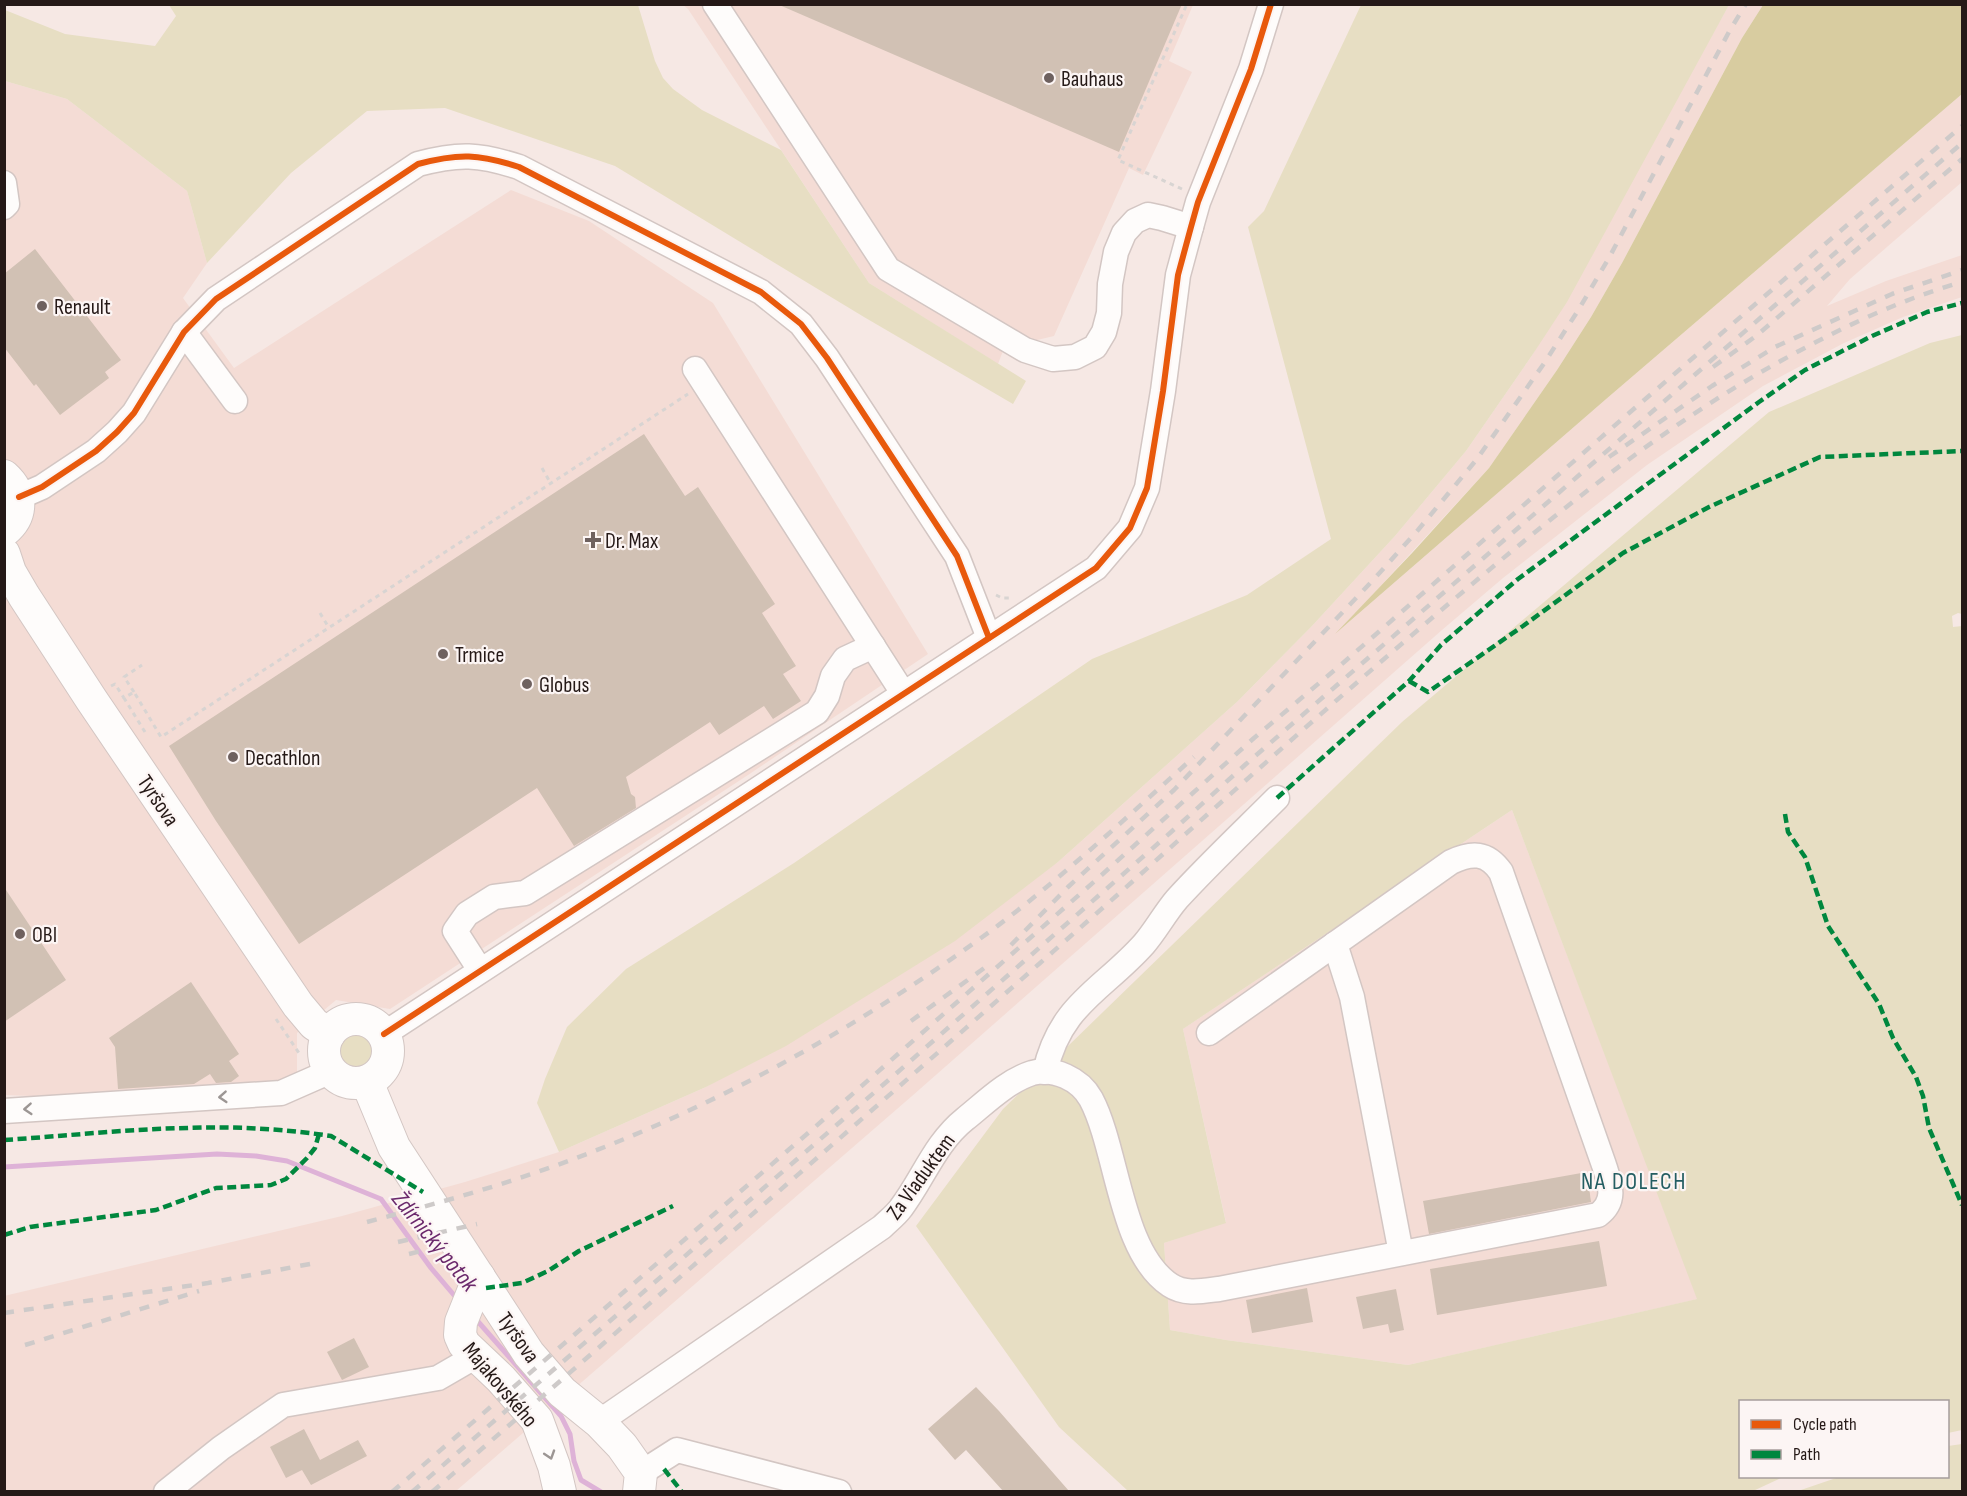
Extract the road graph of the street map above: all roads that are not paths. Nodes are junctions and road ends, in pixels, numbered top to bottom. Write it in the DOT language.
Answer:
graph roads {
  1 [pos="715,4"];
  2 [pos="1272,4"];
  3 [pos="4,183"];
  4 [pos="4,207"];
  5 [pos="1191,227"];
  6 [pos="184,332"];
  7 [pos="700,376"];
  8 [pos="235,401"];
  9 [pos="12,487"];
  10 [pos="4,531"];
  11 [pos="4,554"];
  12 [pos="989,638"];
  13 [pos="873,646"];
  14 [pos="903,693"];
  15 [pos="1278,798"];
  16 [pos="1335,944"];
  17 [pos="480,970"];
  18 [pos="1209,1033"];
  19 [pos="328,1034"];
  20 [pos="384,1034"];
  21 [pos="331,1071"];
  22 [pos="1045,1072"];
  23 [pos="367,1082"];
  24 [pos="4,1111"];
  25 [pos="1401,1253"];
  26 [pos="469,1300"];
  27 [pos="476,1356"];
  28 [pos="599,1422"];
  29 [pos="640,1482"];
  30 [pos="166,1491"];
  31 [pos="560,1491"];
  32 [pos="839,1491"];
  1 -- 5 [label="street"];
  2 -- 5 [label="street"];
  3 -- 4 [label="street"];
  5 -- 12 [label="street"];
  6 -- 8 [label="street"];
  6 -- 9 [label="street"];
  6 -- 12 [label="street"];
  7 -- 13 [label="street"];
  9 -- 10 [label="main road"];
  11 -- 19 [label="main road, Tyršova"];
  12 -- 14 [label="street"];
  13 -- 14 [label="street"];
  13 -- 17 [label="street"];
  14 -- 17 [label="street"];
  15 -- 22 [label="street"];
  16 -- 18 [label="street"];
  16 -- 25 [label="street"];
  16 -- 25 [label="street"];
  17 -- 20 [label="street"];
  19 -- 20 [label="main road"];
  19 -- 21 [label="main road"];
  20 -- 23 [label="main road"];
  21 -- 23 [label="main road"];
  21 -- 24 [label="street, one-way"];
  22 -- 25 [label="street"];
  22 -- 28 [label="street, Za Viaduktem"];
  23 -- 26 [label="main road, Tyršova"];
  26 -- 27 [label="main road, Majakovského"];
  26 -- 28 [label="main road, Tyršova"];
  27 -- 30 [label="street"];
  27 -- 31 [label="main road, Majakovského, one-way"];
  28 -- 29 [label="main road"];
  29 -- 32 [label="street"];
}
